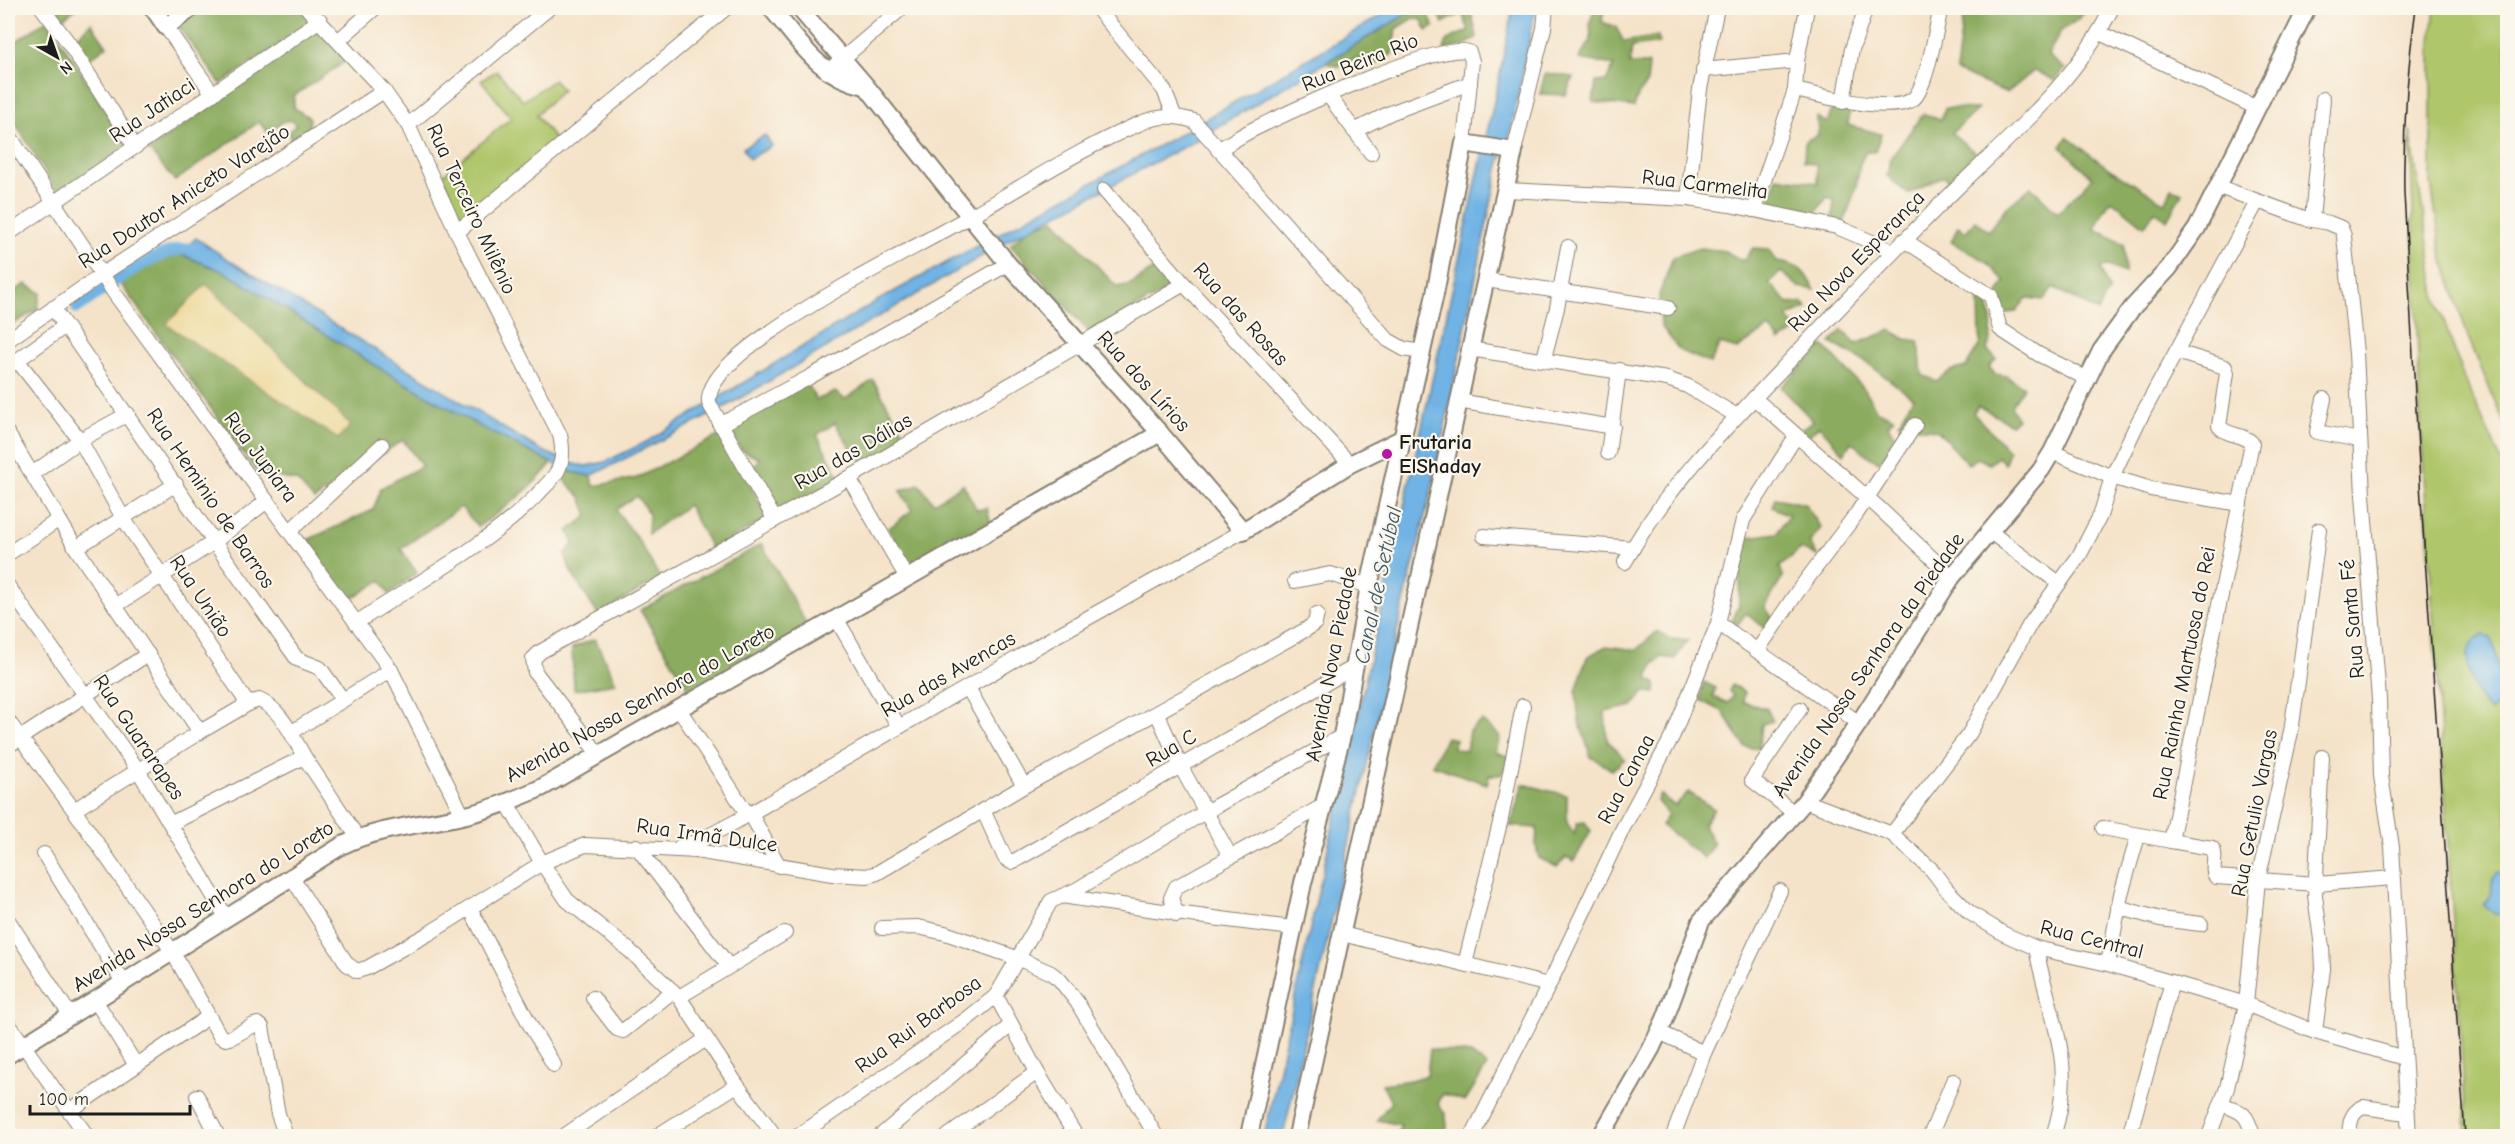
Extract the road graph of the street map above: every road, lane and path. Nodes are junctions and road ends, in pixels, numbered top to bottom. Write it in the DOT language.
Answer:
graph roads {
  1 [pos="42,8"];
  2 [pos="153,8"];
  3 [pos="192,8"];
  4 [pos="307,8"];
  5 [pos="375,8"];
  6 [pos="549,8"];
  7 [pos="726,8"];
  8 [pos="771,8"];
  9 [pos="799,8"];
  10 [pos="902,8"];
  11 [pos="1097,8"];
  12 [pos="1546,8"];
  13 [pos="1717,8"];
  14 [pos="1807,8"];
  15 [pos="1866,8"];
  16 [pos="1941,8"];
  17 [pos="2112,8"];
  18 [pos="2307,8"];
  19 [pos="320,20"];
  20 [pos="166,27"];
  21 [pos="2100,33"];
  22 [pos="339,39"];
  23 [pos="842,59"];
  24 [pos="1797,61"];
  25 [pos="1703,70"];
  26 [pos="827,72"];
  27 [pos="1470,82"];
  28 [pos="866,86"];
  29 [pos="1795,90"];
  30 [pos="384,91"];
  31 [pos="213,94"];
  32 [pos="1329,96"];
  33 [pos="2323,99"];
  34 [pos="1843,102"];
  35 [pos="2257,108"];
  36 [pos="1174,115"];
  37 [pos="408,125"];
  38 [pos="1354,131"];
  39 [pos="8,134"];
  40 [pos="1214,144"];
  41 [pos="1471,144"];
  42 [pos="135,147"];
  43 [pos="1510,150"];
  44 [pos="1371,153"];
  45 [pos="2219,187"];
  46 [pos="1104,190"];
  47 [pos="1506,190"];
  48 [pos="1688,200"];
  49 [pos="54,202"];
  50 [pos="2257,202"];
  51 [pos="1754,210"];
  52 [pos="2312,220"];
  53 [pos="975,223"];
  54 [pos="457,232"];
  55 [pos="8,234"];
  56 [pos="1904,240"];
  57 [pos="1568,247"];
  58 [pos="1893,251"];
  59 [pos="1008,264"];
  60 [pos="104,278"];
  61 [pos="1486,280"];
  62 [pos="1184,284"];
  63 [pos="1560,293"];
  64 [pos="1668,308"];
  65 [pos="59,317"];
  66 [pos="8,340"];
  67 [pos="1080,344"];
  68 [pos="1469,349"];
  69 [pos="1421,352"];
  70 [pos="2177,352"];
  71 [pos="1544,358"];
  72 [pos="12,364"];
  73 [pos="1619,370"];
  74 [pos="2086,378"];
  75 [pos="1754,398"];
  76 [pos="2324,399"];
  77 [pos="1458,401"];
  78 [pos="128,414"];
  79 [pos="1737,416"];
  80 [pos="718,421"];
  81 [pos="1915,425"];
  82 [pos="1613,427"];
  83 [pos="1160,433"];
  84 [pos="8,434"];
  85 [pos="1796,436"];
  86 [pos="1403,438"];
  87 [pos="80,440"];
  88 [pos="2360,440"];
  89 [pos="382,446"];
  90 [pos="2052,452"];
  91 [pos="1608,453"];
  92 [pos="1350,464"];
  93 [pos="32,474"];
  94 [pos="2112,477"];
  95 [pos="849,478"];
  96 [pos="176,484"];
  97 [pos="1868,497"];
  98 [pos="267,501"];
  99 [pos="2240,504"];
  100 [pos="123,518"];
  101 [pos="58,520"];
  102 [pos="775,520"];
  103 [pos="2319,530"];
  104 [pos="290,531"];
  105 [pos="1243,531"];
  106 [pos="1989,531"];
  107 [pos="1484,536"];
  108 [pos="214,542"];
  109 [pos="76,548"];
  110 [pos="1633,548"];
  111 [pos="8,554"];
  112 [pos="1625,562"];
  113 [pos="162,576"];
  114 [pos="1952,577"];
  115 [pos="907,578"];
  116 [pos="1295,581"];
  117 [pos="2059,583"];
  118 [pos="8,586"];
  119 [pos="1369,586"];
  120 [pos="115,606"];
  121 [pos="1317,614"];
  122 [pos="836,618"];
  123 [pos="356,623"];
  124 [pos="1718,623"];
  125 [pos="1757,651"];
  126 [pos="148,654"];
  127 [pos="1356,666"];
  128 [pos="391,670"];
  129 [pos="968,688"];
  130 [pos="86,694"];
  131 [pos="343,700"];
  132 [pos="249,704"];
  133 [pos="1523,706"];
  134 [pos="679,709"];
  135 [pos="1800,709"];
  136 [pos="1157,713"];
  137 [pos="8,721"];
  138 [pos="1859,723"];
  139 [pos="899,727"];
  140 [pos="200,732"];
  141 [pos="292,732"];
  142 [pos="1342,736"];
  143 [pos="20,738"];
  144 [pos="8,746"];
  145 [pos="599,755"];
  146 [pos="304,757"];
  147 [pos="2322,757"];
  148 [pos="1181,767"];
  149 [pos="138,770"];
  150 [pos="1024,786"];
  151 [pos="507,803"];
  152 [pos="1323,806"];
  153 [pos="1799,807"];
  154 [pos="74,810"];
  155 [pos="983,810"];
  156 [pos="1205,812"];
  157 [pos="748,815"];
  158 [pos="463,816"];
  159 [pos="172,823"];
  160 [pos="2103,828"];
  161 [pos="1892,834"];
  162 [pos="2138,836"];
  163 [pos="358,838"];
  164 [pos="2171,841"];
  165 [pos="636,846"];
  166 [pos="673,851"];
  167 [pos="44,854"];
  168 [pos="1230,856"];
  169 [pos="542,863"];
  170 [pos="779,866"];
  171 [pos="291,876"];
  172 [pos="2393,878"];
  173 [pos="2258,880"];
  174 [pos="2316,884"];
  175 [pos="1780,891"];
  176 [pos="1060,896"];
  177 [pos="2118,907"];
  178 [pos="470,908"];
  179 [pos="1177,915"];
  180 [pos="226,917"];
  181 [pos="8,920"];
  182 [pos="2201,924"];
  183 [pos="882,928"];
  184 [pos="1293,928"];
  185 [pos="785,933"];
  186 [pos="1342,934"];
  187 [pos="2036,948"];
  188 [pos="172,951"];
  189 [pos="1017,958"];
  190 [pos="1465,964"];
  191 [pos="2108,964"];
  192 [pos="728,965"];
  193 [pos="123,982"];
  194 [pos="2172,982"];
  195 [pos="1549,985"];
  196 [pos="676,994"];
  197 [pos="996,996"];
  198 [pos="593,998"];
  199 [pos="95,1000"];
  200 [pos="2246,1005"];
  201 [pos="70,1015"];
  202 [pos="208,1017"];
  203 [pos="8,1023"];
  204 [pos="1011,1025"];
  205 [pos="1659,1032"];
  206 [pos="2314,1032"];
  207 [pos="706,1039"];
  208 [pos="22,1045"];
  209 [pos="1704,1053"];
  210 [pos="8,1054"];
  211 [pos="2404,1058"];
  212 [pos="136,1065"];
  213 [pos="554,1065"];
  214 [pos="1037,1072"];
  215 [pos="1953,1081"];
  216 [pos="737,1085"];
  217 [pos="197,1096"];
  218 [pos="2221,1104"];
  219 [pos="69,1110"];
  220 [pos="2408,1113"];
  221 [pos="768,1134"];
  222 [pos="87,1137"];
  223 [pos="218,1137"];
  224 [pos="286,1137"];
  225 [pos="564,1137"];
  226 [pos="657,1137"];
  227 [pos="798,1137"];
  228 [pos="880,1137"];
  229 [pos="948,1137"];
  230 [pos="1076,1137"];
  231 [pos="1156,1137"];
  232 [pos="1249,1137"];
  233 [pos="1297,1137"];
  234 [pos="1472,1137"];
  235 [pos="1600,1137"];
  236 [pos="1673,1137"];
  237 [pos="1930,1137"];
  238 [pos="2053,1137"];
  239 [pos="2129,1137"];
  240 [pos="2209,1137"];
  241 [pos="2253,1137"];
  242 [pos="2349,1137"];
  243 [pos="2409,1137"];
  1 -- 42 [label="street"];
  2 -- 20 [label="street"];
  3 -- 20 [label="street"];
  4 -- 19 [label="street, Rua Terceiro Milênio"];
  5 -- 22 [label="street"];
  6 -- 37 [label="street"];
  7 -- 54 [label="street"];
  8 -- 26 [label="street"];
  9 -- 23 [label="street, Rua dos Lírios"];
  10 -- 23 [label="street"];
  11 -- 36 [label="street"];
  12 -- 43 [label="street"];
  13 -- 25 [label="street"];
  14 -- 24 [label="street"];
  15 -- 34 [label="street"];
  16 -- 34 [label="street"];
  17 -- 21 [label="street, Rua Nova Esperança"];
  18 -- 35 [label="street, Avenida Nossa Senhora da Piedade"];
  19 -- 22 [label="street, Rua Terceiro Milênio"];
  19 -- 31 [label="street, Rua Jatiaci"];
  20 -- 31 [label="street"];
  21 -- 35 [label="street"];
  21 -- 56 [label="street, Rua Nova Esperança"];
  22 -- 30 [label="street, Rua Terceiro Milênio"];
  23 -- 26 [label="street"];
  23 -- 28 [label="street, Rua dos Lírios"];
  24 -- 25 [label="street"];
  24 -- 29 [label="street"];
  25 -- 48 [label="street"];
  26 -- 28 [label="street"];
  27 -- 32 [label="street, Rua Beira Rio"];
  27 -- 38 [label="street"];
  27 -- 41 [label="street, Rua Beira Rio"];
  28 -- 53 [label="street, Rua dos Lírios"];
  29 -- 34 [label="street"];
  29 -- 51 [label="street"];
  30 -- 37 [label="street, Rua Terceiro Milênio"];
  30 -- 60 [label="street, Rua Doutor Aniceto Varejão"];
  31 -- 42 [label="street, Rua Jatiaci"];
  32 -- 38 [label="street"];
  32 -- 40 [label="street, Rua Beira Rio"];
  33 -- 52 [label="street"];
  35 -- 45 [label="street, Avenida Nossa Senhora da Piedade"];
  36 -- 40 [label="street"];
  36 -- 53 [label="street"];
  37 -- 54 [label="street, Rua Terceiro Milênio"];
  38 -- 44 [label="street"];
  39 -- 49 [label="street, Rua Jupiara"];
  40 -- 69 [label="street"];
  41 -- 43 [label="street"];
  41 -- 69 [label="street, Avenida Nova Piedade"];
  42 -- 49 [label="street, Rua Jatiaci"];
  43 -- 47 [label="street"];
  45 -- 50 [label="street, Rua Santa Fé"];
  45 -- 74 [label="street, Avenida Nossa Senhora da Piedade"];
  46 -- 62 [label="street, Rua das Rosas"];
  47 -- 48 [label="street, Rua Carmelita"];
  47 -- 61 [label="street"];
  48 -- 51 [label="street, Rua Carmelita"];
  49 -- 55 [label="street, Rua Jatiaci"];
  49 -- 60 [label="street, Rua Jupiara"];
  50 -- 52 [label="street, Rua Santa Fé"];
  50 -- 70 [label="street"];
  51 -- 58 [label="street, Rua Carmelita"];
  52 -- 88 [label="street, Rua Santa Fé"];
  53 -- 59 [label="street, Rua dos Lírios"];
  53 -- 80 [label="street"];
  54 -- 123 [label="street, Rua Terceiro Milênio"];
  56 -- 58 [label="street, Rua Nova Esperança"];
  56 -- 74 [label="street"];
  57 -- 63 [label="street"];
  58 -- 75 [label="street, Rua Nova Esperança"];
  59 -- 67 [label="street, Rua dos Lírios"];
  59 -- 80 [label="street"];
  60 -- 65 [label="street, Rua Doutor Aniceto Varejão"];
  60 -- 98 [label="street, Rua Jupiara"];
  61 -- 63 [label="street"];
  61 -- 68 [label="street"];
  62 -- 67 [label="street, Rua das Dálias"];
  62 -- 92 [label="street, Rua das Rosas"];
  63 -- 64 [label="street"];
  63 -- 71 [label="street"];
  65 -- 66 [label="street, Rua Doutor Aniceto Varejão"];
  65 -- 72 [label="street, Rua Doutor Aniceto Varejão"];
  65 -- 78 [label="street, Rua Heminio de Barros"];
  67 -- 83 [label="street, Rua dos Lírios"];
  67 -- 95 [label="street, Rua das Dálias"];
  68 -- 71 [label="street"];
  68 -- 77 [label="street"];
  69 -- 86 [label="street, Avenida Nova Piedade"];
  70 -- 94 [label="street"];
  70 -- 99 [label="street, Rua Rainha Martuosa do Rei"];
  71 -- 73 [label="street"];
  72 -- 87 [label="street, Rua União"];
  73 -- 79 [label="street"];
  73 -- 82 [label="street"];
  74 -- 90 [label="street, Avenida Nossa Senhora da Piedade"];
  75 -- 79 [label="street, Rua Nova Esperança"];
  75 -- 85 [label="street"];
  76 -- 88 [label="street"];
  77 -- 82 [label="street"];
  77 -- 186 [label="street"];
  78 -- 87 [label="street"];
  78 -- 96 [label="street, Rua Heminio de Barros"];
  79 -- 110 [label="street, Rua Nova Esperança"];
  80 -- 102 [label="street"];
  81 -- 97 [label="street"];
  82 -- 91 [label="street"];
  83 -- 105 [label="street, Rua dos Lírios"];
  83 -- 115 [label="street, Avenida Nossa Senhora do Loreto"];
  84 -- 93 [label="street"];
  85 -- 97 [label="street"];
  85 -- 124 [label="street, Rua Canaa"];
  86 -- 92 [label="street"];
  86 -- 119 [label="street, Avenida Nova Piedade"];
  87 -- 93 [label="street"];
  87 -- 100 [label="street, Rua União"];
  88 -- 172 [label="street, Rua Santa Fé"];
  89 -- 104 [label="street"];
  90 -- 94 [label="street"];
  90 -- 106 [label="street, Avenida Nossa Senhora da Piedade"];
  92 -- 105 [label="street"];
  93 -- 101 [label="street"];
  94 -- 99 [label="street"];
  94 -- 117 [label="street"];
  95 -- 102 [label="street, Rua das Dálias"];
  95 -- 115 [label="street"];
  96 -- 100 [label="street"];
  96 -- 108 [label="street, Rua Heminio de Barros"];
  97 -- 114 [label="street"];
  97 -- 125 [label="street"];
  98 -- 104 [label="street, Rua Jupiara"];
  98 -- 108 [label="street"];
  99 -- 164 [label="street, Rua Rainha Martuosa do Rei"];
  100 -- 109 [label="street"];
  100 -- 113 [label="street, Rua União"];
  101 -- 109 [label="street"];
  101 -- 111 [label="street"];
  102 -- 145 [label="street, Rua das Dálias"];
  103 -- 173 [label="street, Rua Getulio Vargas"];
  104 -- 123 [label="street, Rua Jupiara"];
  105 -- 129 [label="street, Rua das Avencas"];
  106 -- 114 [label="street, Avenida Nossa Senhora da Piedade"];
  106 -- 117 [label="street"];
  107 -- 110 [label="street"];
  108 -- 113 [label="street"];
  108 -- 131 [label="street, Rua Heminio de Barros"];
  109 -- 120 [label="street"];
  110 -- 112 [label="street, Rua Nova Esperança"];
  113 -- 120 [label="street"];
  113 -- 132 [label="street, Rua União"];
  114 -- 138 [label="street, Avenida Nossa Senhora da Piedade"];
  115 -- 122 [label="street, Avenida Nossa Senhora do Loreto"];
  116 -- 119 [label="street"];
  117 -- 161 [label="street"];
  118 -- 130 [label="street, Rua Guararapes"];
  119 -- 127 [label="street, Avenida Nova Piedade"];
  120 -- 126 [label="street"];
  121 -- 136 [label="street, Rua Irmã Dulce"];
  122 -- 134 [label="street, Avenida Nossa Senhora do Loreto"];
  122 -- 139 [label="street"];
  123 -- 128 [label="street, Rua Jupiara"];
  124 -- 125 [label="street"];
  124 -- 195 [label="street, Rua Canaa"];
  125 -- 138 [label="street"];
  126 -- 130 [label="street"];
  126 -- 140 [label="street"];
  127 -- 142 [label="street, Avenida Nova Piedade"];
  127 -- 148 [label="street, Rua C"];
  128 -- 131 [label="street"];
  128 -- 158 [label="street, Rua Jupiara"];
  129 -- 139 [label="street, Rua das Avencas"];
  129 -- 150 [label="street"];
  130 -- 143 [label="street"];
  130 -- 149 [label="street, Rua Guararapes"];
  131 -- 141 [label="street"];
  132 -- 140 [label="street"];
  132 -- 141 [label="street"];
  133 -- 190 [label="street"];
  134 -- 145 [label="street, Avenida Nossa Senhora do Loreto"];
  134 -- 157 [label="street"];
  135 -- 153 [label="street, Rua Central"];
  136 -- 148 [label="street"];
  136 -- 150 [label="street, Rua Irmã Dulce"];
  137 -- 143 [label="street"];
  138 -- 153 [label="street, Avenida Nossa Senhora da Piedade"];
  139 -- 157 [label="street, Rua das Avencas"];
  140 -- 149 [label="street"];
  141 -- 146 [label="street"];
  142 -- 152 [label="street, Avenida Nova Piedade"];
  142 -- 156 [label="street"];
  143 -- 144 [label="street"];
  143 -- 154 [label="street"];
  145 -- 151 [label="street, Avenida Nossa Senhora do Loreto"];
  146 -- 159 [label="street"];
  146 -- 163 [label="street"];
  147 -- 174 [label="street"];
  148 -- 155 [label="street, Rua C"];
  148 -- 156 [label="street"];
  149 -- 154 [label="street"];
  149 -- 159 [label="street, Rua Guararapes"];
  150 -- 155 [label="street, Rua Irmã Dulce"];
  151 -- 158 [label="street, Avenida Nossa Senhora do Loreto"];
  151 -- 169 [label="street"];
  152 -- 168 [label="street"];
  152 -- 184 [label="street, Avenida Nova Piedade"];
  153 -- 161 [label="street, Rua Central"];
  153 -- 205 [label="street, Avenida Nossa Senhora da Piedade"];
  154 -- 188 [label="street"];
  155 -- 170 [label="street, Rua Irmã Dulce"];
  156 -- 168 [label="street"];
  156 -- 176 [label="street"];
  157 -- 166 [label="street, Rua das Avencas"];
  157 -- 170 [label="street"];
  158 -- 163 [label="street, Avenida Nossa Senhora do Loreto"];
  159 -- 180 [label="street, Rua Guararapes"];
  160 -- 162 [label="street"];
  161 -- 187 [label="street, Rua Central"];
  162 -- 164 [label="street"];
  162 -- 177 [label="street"];
  163 -- 171 [label="street, Avenida Nossa Senhora do Loreto"];
  164 -- 173 [label="street"];
  165 -- 166 [label="street, Rua Irmã Dulce"];
  165 -- 169 [label="street, Rua Irmã Dulce"];
  165 -- 192 [label="street"];
  166 -- 170 [label="street, Rua Irmã Dulce"];
  167 -- 193 [label="street"];
  168 -- 179 [label="street"];
  169 -- 178 [label="street, Rua Irmã Dulce"];
  169 -- 196 [label="street"];
  171 -- 178 [label="street, Rua Irmã Dulce"];
  171 -- 180 [label="street, Avenida Nossa Senhora do Loreto"];
  172 -- 174 [label="street"];
  172 -- 211 [label="street, Rua Santa Fé"];
  173 -- 174 [label="street"];
  173 -- 200 [label="street, Rua Getulio Vargas"];
  174 -- 206 [label="street"];
  175 -- 209 [label="street"];
  176 -- 179 [label="street"];
  176 -- 189 [label="street, Rua Rui Barbosa"];
  177 -- 182 [label="street"];
  177 -- 191 [label="street"];
  178 -- 213 [label="street"];
  179 -- 184 [label="street"];
  180 -- 188 [label="street, Avenida Nossa Senhora do Loreto"];
  181 -- 201 [label="street"];
  183 -- 189 [label="street"];
  184 -- 232 [label="street, Avenida Nova Piedade"];
  185 -- 192 [label="street"];
  186 -- 190 [label="street"];
  186 -- 233 [label="street"];
  187 -- 191 [label="street, Rua Central"];
  187 -- 238 [label="street"];
  188 -- 193 [label="street, Avenida Nossa Senhora do Loreto"];
  188 -- 202 [label="street"];
  189 -- 197 [label="street, Rua Rui Barbosa"];
  189 -- 231 [label="street"];
  190 -- 195 [label="street"];
  191 -- 194 [label="street, Rua Central"];
  192 -- 196 [label="street"];
  193 -- 199 [label="street, Avenida Nossa Senhora do Loreto"];
  194 -- 200 [label="street, Rua Central"];
  194 -- 239 [label="street"];
  195 -- 234 [label="street, Rua Canaa"];
  196 -- 198 [label="street"];
  196 -- 207 [label="street"];
  197 -- 204 [label="street"];
  197 -- 227 [label="street, Rua Rui Barbosa"];
  199 -- 201 [label="street, Avenida Nossa Senhora do Loreto"];
  199 -- 212 [label="street"];
  200 -- 206 [label="street, Rua Central"];
  200 -- 218 [label="street, Rua Getulio Vargas"];
  201 -- 208 [label="street, Avenida Nossa Senhora do Loreto"];
  202 -- 212 [label="street"];
  202 -- 224 [label="street"];
  203 -- 208 [label="street"];
  204 -- 214 [label="street"];
  204 -- 228 [label="street"];
  205 -- 209 [label="street"];
  205 -- 235 [label="street, Avenida Nossa Senhora da Piedade"];
  206 -- 211 [label="street, Rua Central"];
  207 -- 216 [label="street"];
  207 -- 225 [label="street"];
  208 -- 210 [label="street, Avenida Nossa Senhora do Loreto"];
  208 -- 219 [label="street"];
  209 -- 236 [label="street"];
  211 -- 220 [label="street, Rua Santa Fé"];
  212 -- 219 [label="street"];
  214 -- 229 [label="street"];
  214 -- 230 [label="street"];
  215 -- 237 [label="street"];
  216 -- 221 [label="street"];
  216 -- 226 [label="street"];
  217 -- 223 [label="street"];
  218 -- 240 [label="street, Rua Getulio Vargas"];
  218 -- 241 [label="street"];
  219 -- 222 [label="street"];
  220 -- 242 [label="street"];
  220 -- 243 [label="street, Rua Santa Fé"];
}
